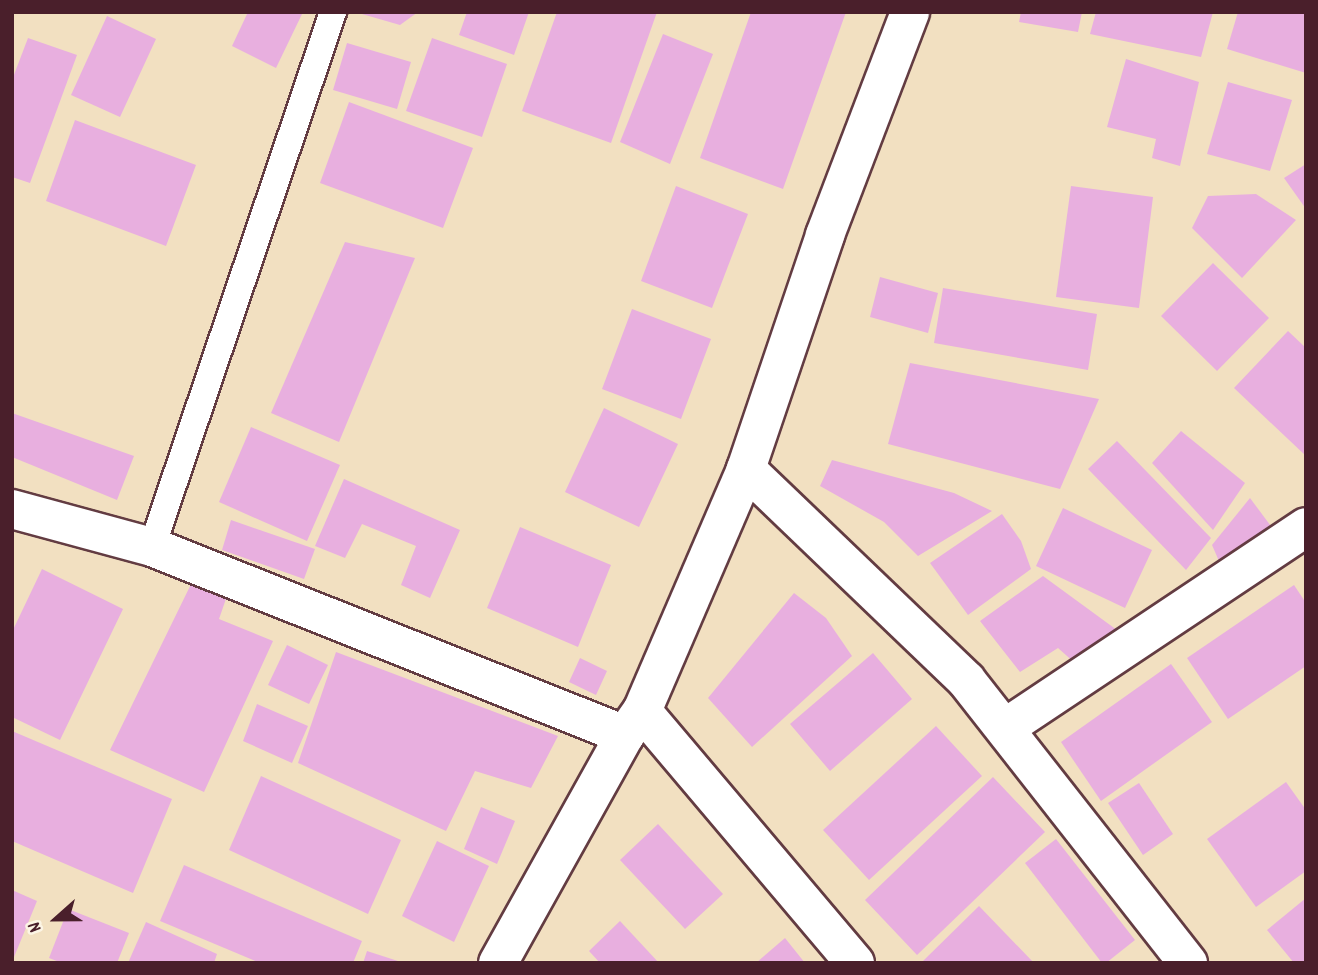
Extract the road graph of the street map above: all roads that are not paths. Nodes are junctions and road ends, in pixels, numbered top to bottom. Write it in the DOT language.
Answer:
graph roads {
  1 [pos="333,12"];
  2 [pos="910,12"];
  3 [pos="746,469"];
  4 [pos="13,512"];
  5 [pos="1306,527"];
  6 [pos="152,547"];
  7 [pos="634,723"];
  8 [pos="1005,728"];
  9 [pos="498,963"];
  10 [pos="855,963"];
  11 [pos="1188,963"];
  1 -- 6 [label="lane"];
  2 -- 3 [label="street"];
  3 -- 7 [label="street"];
  3 -- 8 [label="street"];
  4 -- 6 [label="street"];
  5 -- 8 [label="street"];
  6 -- 7 [label="street"];
  7 -- 9 [label="street"];
  7 -- 10 [label="street"];
  8 -- 11 [label="street"];
}
